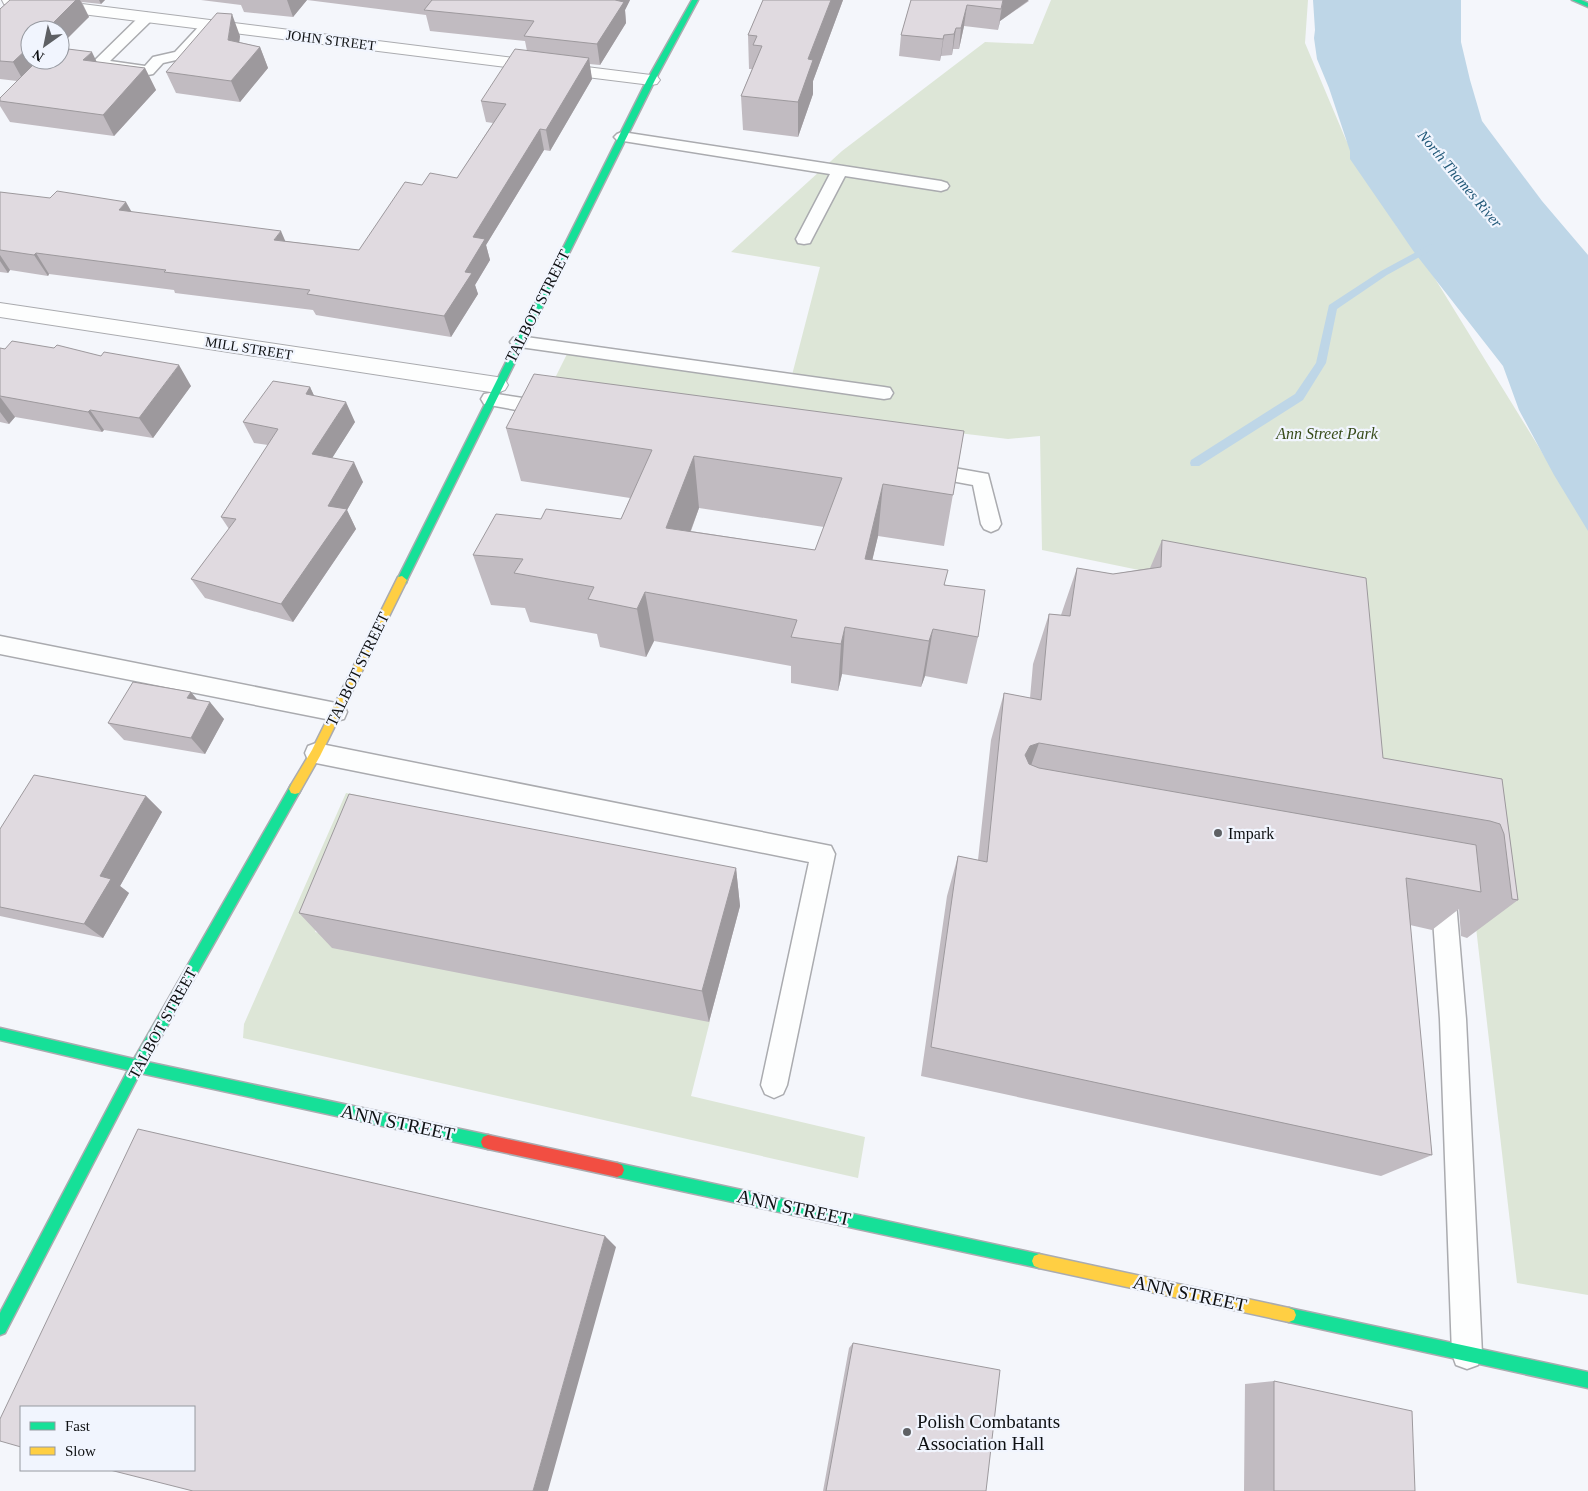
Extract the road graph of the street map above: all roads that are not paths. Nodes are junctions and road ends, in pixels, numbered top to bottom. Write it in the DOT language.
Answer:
graph roads {
  1 [pos="10,0"];
  2 [pos="695,0"];
  3 [pos="1575,0"];
  4 [pos="1588,5"];
  5 [pos="147,17"];
  6 [pos="208,24"];
  7 [pos="651,80"];
  8 [pos="622,137"];
  9 [pos="840,170"];
  10 [pos="941,186"];
  11 [pos="804,239"];
  12 [pos="0,310"];
  13 [pos="519,342"];
  14 [pos="494,392"];
  15 [pos="884,393"];
  16 [pos="568,412"];
  17 [pos="912,467"];
  18 [pos="991,524"];
  19 [pos="0,645"];
  20 [pos="336,712"];
  21 [pos="316,753"];
  22 [pos="1432,873"];
  23 [pos="0,1034"];
  24 [pos="137,1066"];
  25 [pos="774,1085"];
  26 [pos="0,1328"];
  27 [pos="1467,1354"];
  28 [pos="1588,1380"];
  1 -- 5 [label="street, JOHN STREET"];
  2 -- 7 [label="street, TALBOT STREET"];
  3 -- 4 [label="street"];
  5 -- 6 [label="street, JOHN STREET"];
  5 -- 6 [label="lane"];
  6 -- 7 [label="street, JOHN STREET"];
  7 -- 8 [label="street, TALBOT STREET"];
  8 -- 9 [label="lane"];
  8 -- 13 [label="street, TALBOT STREET"];
  9 -- 10 [label="lane"];
  9 -- 11 [label="lane"];
  12 -- 14 [label="street, MILL STREET"];
  13 -- 14 [label="street, TALBOT STREET"];
  13 -- 15 [label="lane"];
  14 -- 16 [label="lane"];
  14 -- 20 [label="street, TALBOT STREET"];
  17 -- 18 [label="lane"];
  19 -- 20 [label="lane"];
  20 -- 21 [label="street, TALBOT STREET"];
  21 -- 24 [label="street, TALBOT STREET"];
  21 -- 25 [label="lane"];
  22 -- 27 [label="lane"];
  23 -- 24 [label="street, ANN STREET"];
  24 -- 26 [label="street, TALBOT STREET"];
  24 -- 27 [label="street, ANN STREET"];
  27 -- 28 [label="street, ANN STREET"];
}
